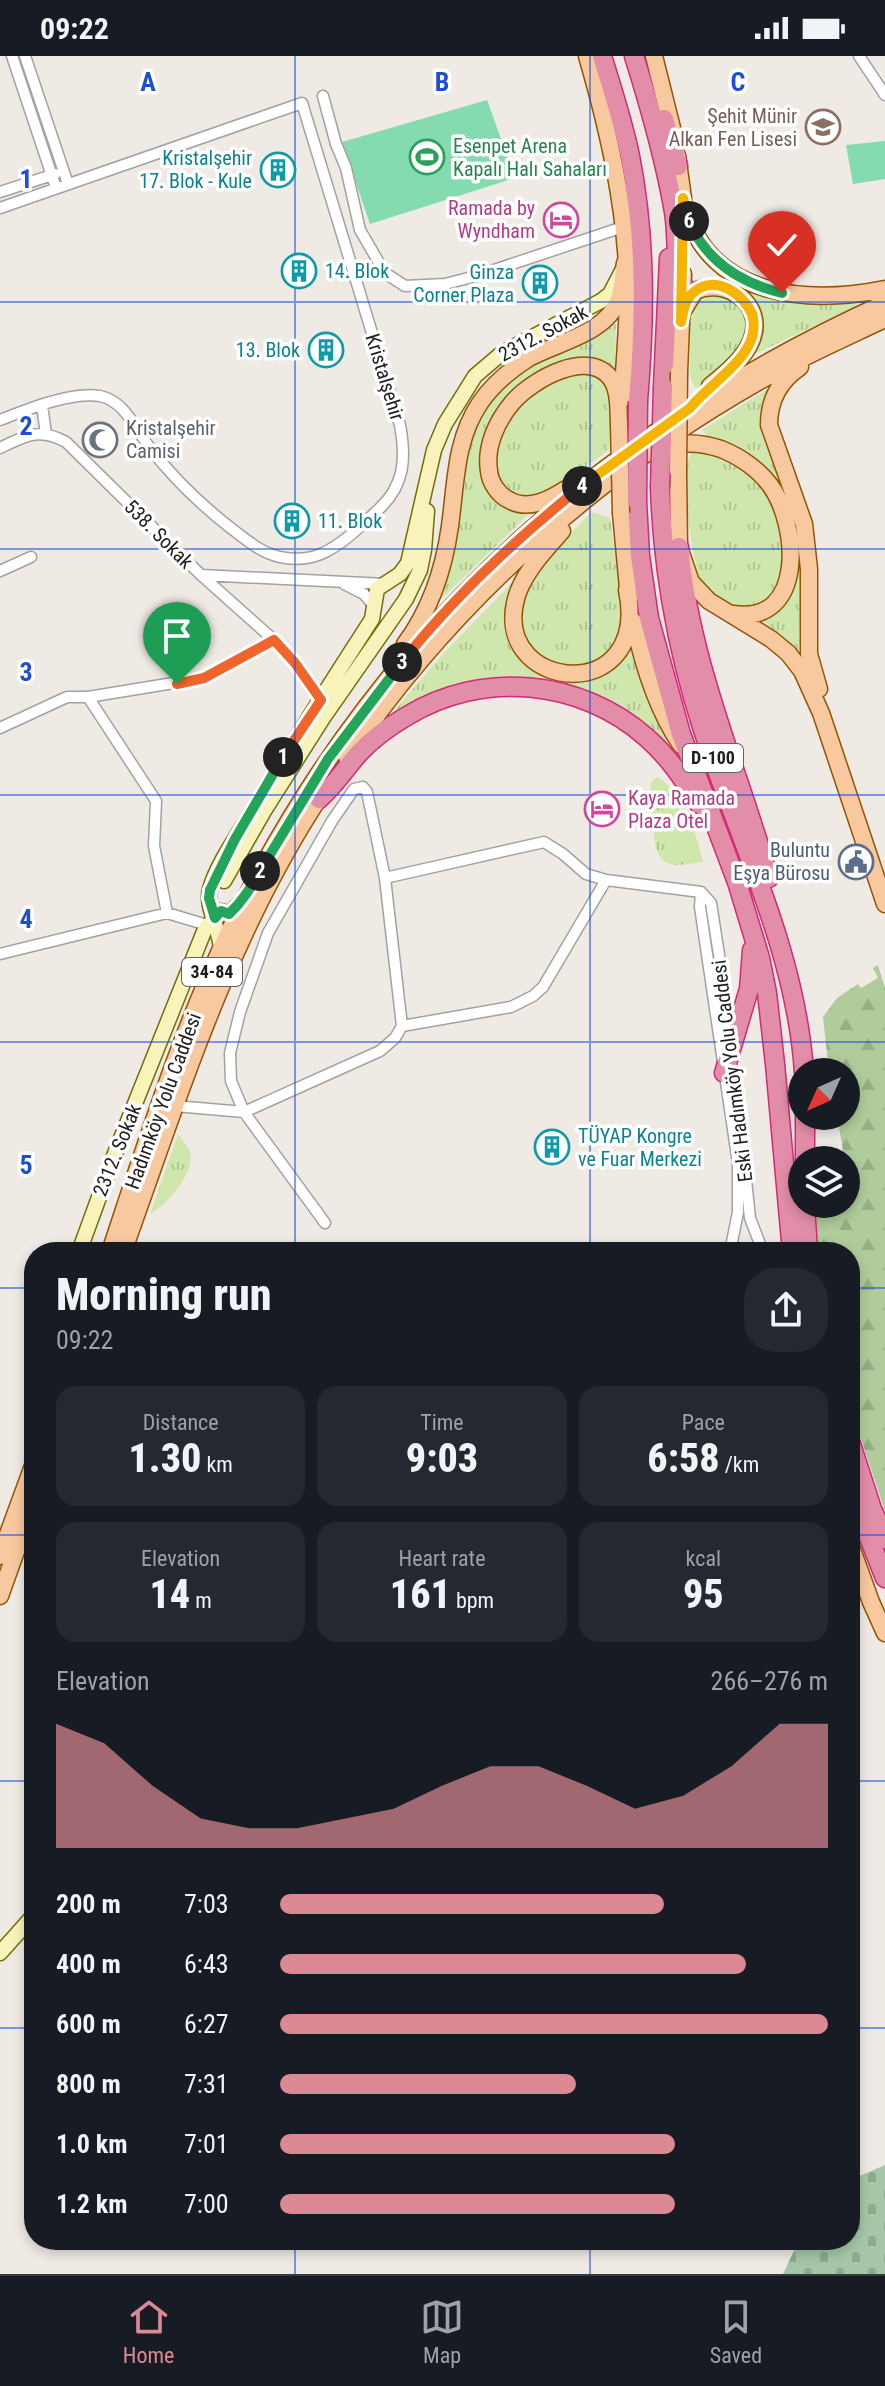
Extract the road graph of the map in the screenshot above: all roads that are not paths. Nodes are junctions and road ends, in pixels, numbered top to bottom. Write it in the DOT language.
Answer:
graph roads {
  1 [pos="12,56"];
  2 [pos="25,56"];
  3 [pos="587,56"];
  4 [pos="602,56"];
  5 [pos="634,56"];
  6 [pos="644,56"];
  7 [pos="654,56"];
  8 [pos="859,56"];
  9 [pos="32,76"];
  10 [pos="20,81"];
  11 [pos="885,95"];
  12 [pos="323,96"];
  13 [pos="47,121"];
  14 [pos="35,125"];
  15 [pos="671,168"];
  16 [pos="64,171"];
  17 [pos="52,175"];
  18 [pos="68,184"];
  19 [pos="56,188"];
  20 [pos="0,192"];
  21 [pos="683,198"];
  22 [pos="0,208"];
  23 [pos="623,227"];
  24 [pos="625,263"];
  25 [pos="683,285"];
  26 [pos="885,289"];
  27 [pos="885,303"];
  28 [pos="885,319"];
  29 [pos="681,322"];
  30 [pos="833,344"];
  31 [pos="42,405"];
  32 [pos="690,408"];
  33 [pos="0,420"];
  34 [pos="619,424"];
  35 [pos="46,434"];
  36 [pos="0,448"];
  37 [pos="647,455"];
  38 [pos="605,469"];
  39 [pos="426,491"];
  40 [pos="594,494"];
  41 [pos="679,547"];
  42 [pos="31,557"];
  43 [pos="0,571"];
  44 [pos="201,575"];
  45 [pos="342,583"];
  46 [pos="386,584"];
  47 [pos="627,590"];
  48 [pos="375,607"];
  49 [pos="400,607"];
  50 [pos="727,613"];
  51 [pos="274,640"];
  52 [pos="88,697"];
  53 [pos="321,700"];
  54 [pos="360,715"];
  55 [pos="0,728"];
  56 [pos="830,741"];
  57 [pos="691,759"];
  58 [pos="319,799"];
  59 [pos="722,839"];
  60 [pos="385,878"];
  61 [pos="606,880"];
  62 [pos="249,892"];
  63 [pos="701,892"];
  64 [pos="885,904"];
  65 [pos="167,913"];
  66 [pos="214,918"];
  67 [pos="753,931"];
  68 [pos="221,952"];
  69 [pos="0,954"];
  70 [pos="712,995"];
  71 [pos="726,1000"];
  72 [pos="797,1021"];
  73 [pos="402,1026"];
  74 [pos="729,1053"];
  75 [pos="802,1058"];
  76 [pos="724,1073"];
  77 [pos="175,1106"];
  78 [pos="244,1112"];
  79 [pos="736,1124"];
  80 [pos="806,1218"];
  81 [pos="325,1223"];
  82 [pos="83,1242"];
  83 [pos="113,1242"];
  84 [pos="127,1242"];
  85 [pos="732,1242"];
  86 [pos="759,1242"];
  87 [pos="791,1242"];
  88 [pos="807,1242"];
  89 [pos="860,1472"];
  90 [pos="24,1490"];
  91 [pos="860,1516"];
  92 [pos="24,1529"];
  93 [pos="885,1539"];
  94 [pos="0,1556"];
  95 [pos="860,1566"];
  96 [pos="885,1578"];
  97 [pos="0,1596"];
  98 [pos="878,1607"];
  99 [pos="885,1633"];
  100 [pos="24,1926"];
  101 [pos="0,1953"];
  1 -- 10 [label="street"];
  2 -- 9 [label="street"];
  3 -- 23 [label="main road"];
  4 -- 57 [label="highway, D-100, bridge"];
  5 -- 15 [label="highway, D-100"];
  6 -- 15 [label="highway"];
  7 -- 15 [label="main road"];
  8 -- 11 [label="street"];
  9 -- 10 [label="street"];
  9 -- 13 [label="street"];
  10 -- 14 [label="street"];
  12 -- 23 [label="street"];
  13 -- 14 [label="street"];
  13 -- 16 [label="street"];
  14 -- 17 [label="street"];
  15 -- 21 [label="main road"];
  15 -- 25 [label="highway"];
  15 -- 72 [label="highway, D-100, bridge"];
  16 -- 17 [label="street"];
  16 -- 18 [label="street"];
  17 -- 19 [label="street"];
  17 -- 20 [label="street"];
  18 -- 19 [label="street, Kristalşehir"];
  18 -- 31 [label="street, Kristalşehir"];
  19 -- 22 [label="street, Kristalşehir"];
  21 -- 25 [label="main road"];
  21 -- 26 [label="main road"];
  23 -- 24 [label="main road"];
  24 -- 34 [label="main road"];
  24 -- 39 [label="street, 2312. Sokak"];
  24 -- 54 [label="main road"];
  25 -- 29 [label="main road"];
  27 -- 32 [label="main road"];
  28 -- 30 [label="main road"];
  29 -- 32 [label="main road"];
  29 -- 41 [label="main road, bridge"];
  30 -- 37 [label="main road"];
  30 -- 56 [label="main road"];
  31 -- 33 [label="street, Kristalşehir"];
  31 -- 35 [label="street"];
  32 -- 38 [label="main road, 34-84"];
  34 -- 38 [label="main road"];
  34 -- 47 [label="main road, bridge"];
  35 -- 36 [label="street"];
  35 -- 44 [label="street, 538. Sokak"];
  37 -- 40 [label="main road, 34-84"];
  37 -- 50 [label="main road"];
  38 -- 54 [label="main road, Hadımköy Yolu Caddesi / 34-84"];
  39 -- 46 [label="street, 2312. Sokak"];
  39 -- 49 [label="street, 2312. Sokak"];
  40 -- 47 [label="main road"];
  40 -- 58 [label="main road, Hadımköy Yolu Caddesi / 34-84"];
  41 -- 50 [label="main road"];
  41 -- 72 [label="highway"];
  42 -- 43 [label="street"];
  44 -- 45 [label="street, 538. Sokak"];
  44 -- 51 [label="street"];
  45 -- 46 [label="street, 538. Sokak"];
  45 -- 48 [label="street"];
  46 -- 48 [label="street, 2312. Sokak"];
  46 -- 49 [label="street"];
  47 -- 57 [label="main road"];
  48 -- 49 [label="street"];
  48 -- 53 [label="street, 2312. Sokak"];
  49 -- 66 [label="street, 2312. Sokak"];
  50 -- 56 [label="main road"];
  51 -- 52 [label="street"];
  51 -- 53 [label="street"];
  52 -- 55 [label="street"];
  52 -- 65 [label="street"];
  53 -- 66 [label="street, 2312. Sokak"];
  54 -- 62 [label="main road, Hadımköy Yolu Caddesi / 34-84"];
  56 -- 64 [label="main road"];
  57 -- 59 [label="highway, D-100"];
  58 -- 59 [label="highway"];
  58 -- 77 [label="main road, Hadımköy Yolu Caddesi / 34-84"];
  59 -- 67 [label="highway, D-100"];
  60 -- 61 [label="street"];
  60 -- 73 [label="street"];
  60 -- 78 [label="street"];
  61 -- 63 [label="street"];
  61 -- 73 [label="street"];
  62 -- 66 [label="street"];
  62 -- 68 [label="main road, Hadımköy Yolu Caddesi / 34-84"];
  63 -- 70 [label="street, Eski Hadımköy Yolu Caddesi"];
  63 -- 71 [label="street, Eski Hadımköy Yolu Caddesi"];
  65 -- 66 [label="street"];
  65 -- 69 [label="street"];
  66 -- 68 [label="street, 2312. Sokak"];
  66 -- 82 [label="street, 2312. Sokak"];
  67 -- 74 [label="highway"];
  67 -- 87 [label="highway, D-100"];
  68 -- 83 [label="main road, Hadımköy Yolu Caddesi / 34-84"];
  70 -- 71 [label="street"];
  70 -- 76 [label="street, Eski Hadımköy Yolu Caddesi"];
  71 -- 74 [label="street, Eski Hadımköy Yolu Caddesi"];
  72 -- 75 [label="highway, D-100"];
  73 -- 78 [label="street"];
  74 -- 76 [label="highway"];
  74 -- 79 [label="street, Eski Hadımköy Yolu Caddesi"];
  76 -- 79 [label="street, Eski Hadımköy Yolu Caddesi"];
  77 -- 78 [label="street"];
  77 -- 84 [label="main road, Hadımköy Yolu Caddesi / 34-84"];
  78 -- 81 [label="street"];
  79 -- 85 [label="street, Eski Hadımköy Yolu Caddesi"];
  79 -- 86 [label="street, Eski Hadımköy Yolu Caddesi"];
  80 -- 88 [label="highway"];
  89 -- 93 [label="highway"];
  90 -- 94 [label="main road"];
  91 -- 96 [label="highway"];
  92 -- 97 [label="main road"];
  95 -- 98 [label="main road"];
  98 -- 99 [label="main road"];
  100 -- 101 [label="street"];
}
